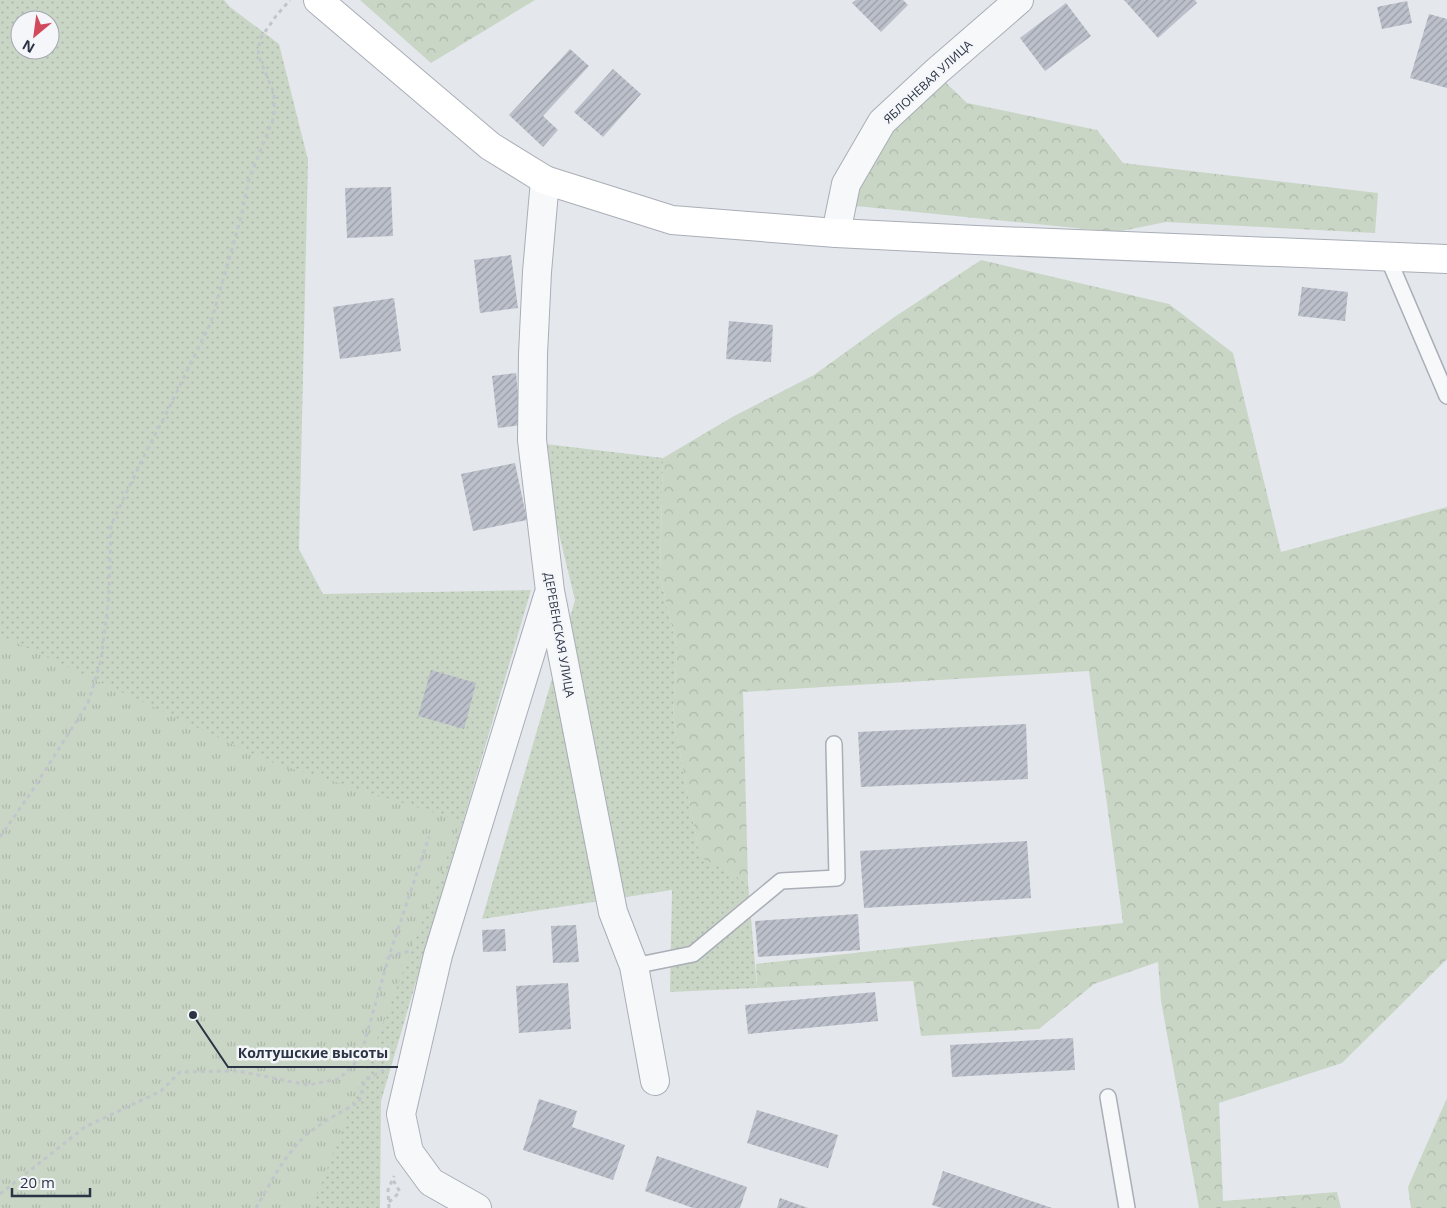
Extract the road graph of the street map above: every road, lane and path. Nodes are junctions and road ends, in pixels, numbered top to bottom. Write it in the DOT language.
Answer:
graph roads {
  1 [pos="290,0"];
  2 [pos="318,0"];
  3 [pos="1019,0"];
  4 [pos="545,180"];
  5 [pos="836,233"];
  6 [pos="1388,258"];
  7 [pos="1447,259"];
  8 [pos="1447,396"];
  9 [pos="550,591"];
  10 [pos="834,744"];
  11 [pos="0,837"];
  12 [pos="429,837"];
  13 [pos="634,966"];
  14 [pos="414,1061"];
  15 [pos="655,1081"];
  16 [pos="1108,1097"];
  17 [pos="392,1179"];
  18 [pos="388,1190"];
  19 [pos="0,1194"];
  20 [pos="388,1202"];
  21 [pos="256,1208"];
  22 [pos="389,1208"];
  23 [pos="477,1208"];
  24 [pos="1127,1208"];
  1 -- 11 [label="path"];
  2 -- 4 [label="street"];
  3 -- 5 [label="street, ЯБЛОНЕВАЯ УЛИЦА"];
  4 -- 5 [label="street"];
  4 -- 9 [label="street, ДЕРЕВЕНСКАЯ УЛИЦА"];
  5 -- 6 [label="street"];
  6 -- 7 [label="street"];
  6 -- 8 [label="lane"];
  9 -- 13 [label="street, ДЕРЕВЕНСКАЯ УЛИЦА"];
  9 -- 14 [label="street"];
  10 -- 13 [label="lane"];
  12 -- 19 [label="path"];
  13 -- 15 [label="street, ДЕРЕВЕНСКАЯ УЛИЦА"];
  14 -- 21 [label="path"];
  14 -- 23 [label="street"];
  16 -- 24 [label="lane"];
  17 -- 20 [label="path"];
  18 -- 20 [label="path"];
  20 -- 22 [label="path"];
}
